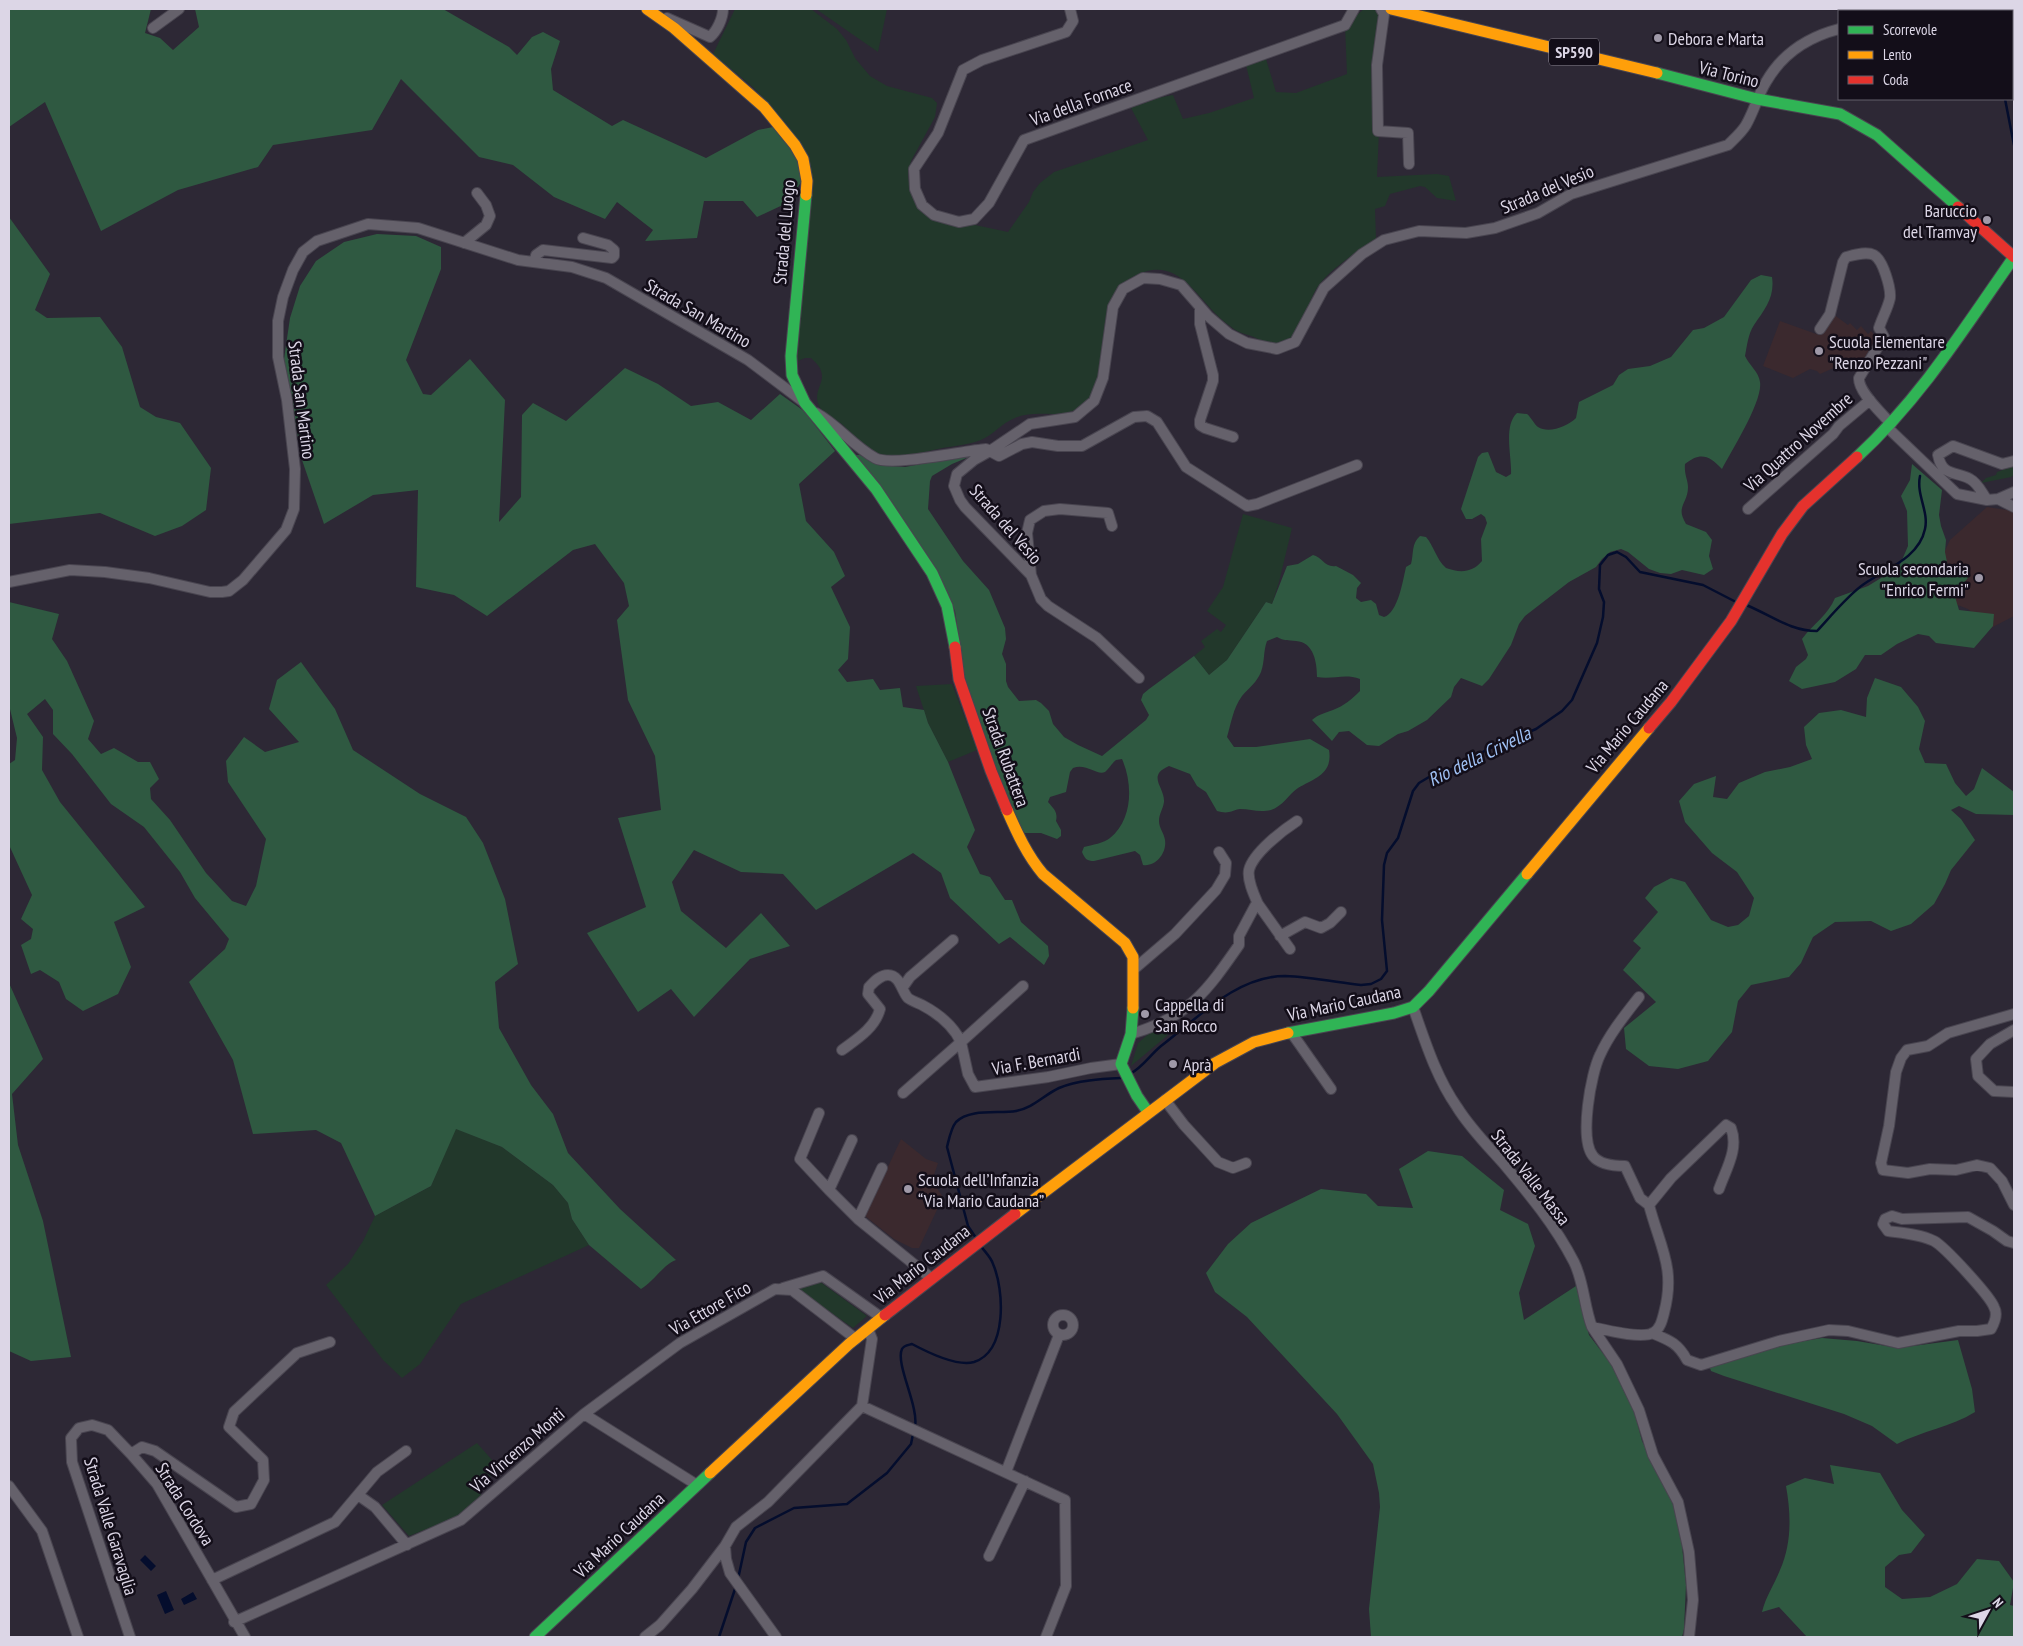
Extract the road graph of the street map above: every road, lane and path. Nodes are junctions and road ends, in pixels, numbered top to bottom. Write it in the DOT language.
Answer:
graph roads {
  1 [pos="178,9"];
  2 [pos="723,9"];
  3 [pos="1070,9"];
  4 [pos="1354,9"];
  5 [pos="1381,9"];
  6 [pos="1391,9"];
  7 [pos="652,12"];
  8 [pos="153,28"];
  9 [pos="1838,29"];
  10 [pos="1757,99"];
  11 [pos="1409,164"];
  12 [pos="477,194"];
  13 [pos="583,238"];
  14 [pos="464,243"];
  15 [pos="2014,257"];
  16 [pos="535,262"];
  17 [pos="1200,307"];
  18 [pos="1820,328"];
  19 [pos="1870,400"];
  20 [pos="808,407"];
  21 [pos="1889,426"];
  22 [pos="1234,437"];
  23 [pos="990,451"];
  24 [pos="2014,461"];
  25 [pos="1357,465"];
  26 [pos="2014,492"];
  27 [pos="1998,499"];
  28 [pos="1987,500"];
  29 [pos="2014,507"];
  30 [pos="1748,509"];
  31 [pos="1112,526"];
  32 [pos="1031,575"];
  33 [pos="9,582"];
  34 [pos="1139,678"];
  35 [pos="1297,821"];
  36 [pos="1219,852"];
  37 [pos="1258,904"];
  38 [pos="1341,912"];
  39 [pos="1280,936"];
  40 [pos="953,940"];
  41 [pos="1290,949"];
  42 [pos="1133,970"];
  43 [pos="1023,986"];
  44 [pos="903,987"];
  45 [pos="1639,997"];
  46 [pos="1413,1007"];
  47 [pos="2014,1014"];
  48 [pos="2014,1030"];
  49 [pos="1290,1032"];
  50 [pos="1132,1034"];
  51 [pos="961,1042"];
  52 [pos="842,1050"];
  53 [pos="1125,1072"];
  54 [pos="1331,1089"];
  55 [pos="2014,1092"];
  56 [pos="902,1093"];
  57 [pos="1165,1100"];
  58 [pos="1148,1112"];
  59 [pos="819,1113"];
  60 [pos="852,1140"];
  61 [pos="1246,1163"];
  62 [pos="882,1168"];
  63 [pos="829,1190"];
  64 [pos="1719,1190"];
  65 [pos="1649,1205"];
  66 [pos="2014,1205"];
  67 [pos="858,1219"];
  68 [pos="2014,1243"];
  69 [pos="931,1278"];
  70 [pos="780,1289"];
  71 [pos="882,1318"];
  72 [pos="1592,1327"];
  73 [pos="868,1329"];
  74 [pos="1652,1333"];
  75 [pos="1059,1335"];
  76 [pos="856,1338"];
  77 [pos="330,1342"];
  78 [pos="862,1406"];
  79 [pos="584,1414"];
  80 [pos="406,1451"];
  81 [pos="130,1454"];
  82 [pos="1006,1472"];
  83 [pos="1024,1481"];
  84 [pos="697,1485"];
  85 [pos="9,1486"];
  86 [pos="358,1496"];
  87 [pos="407,1544"];
  88 [pos="725,1546"];
  89 [pos="988,1556"];
  90 [pos="212,1580"];
  91 [pos="234,1622"];
  92 [pos="78,1637"];
  93 [pos="130,1637"];
  94 [pos="245,1637"];
  95 [pos="536,1637"];
  96 [pos="645,1637"];
  97 [pos="776,1637"];
  98 [pos="1046,1637"];
  99 [pos="1689,1637"];
  1 -- 8 [label="street"];
  2 -- 7 [label="street"];
  3 -- 4 [label="street, Via della Fornace"];
  5 -- 11 [label="street"];
  6 -- 10 [label="main road, Via Torino / SP590"];
  7 -- 20 [label="main road, Strada del Luogo"];
  9 -- 10 [label="street, Strada del Vesio"];
  10 -- 15 [label="main road, Via Torino / SP590"];
  10 -- 17 [label="street, Strada del Vesio"];
  12 -- 14 [label="street"];
  13 -- 16 [label="street"];
  14 -- 16 [label="street, Strada San Martino"];
  14 -- 33 [label="street, Strada San Martino"];
  15 -- 21 [label="main road, Via Mario Caudana"];
  16 -- 20 [label="street, Strada San Martino"];
  17 -- 22 [label="street"];
  17 -- 23 [label="street, Strada del Vesio"];
  18 -- 19 [label="street, Via Quattro Novembre"];
  19 -- 21 [label="street, Via Quattro Novembre"];
  19 -- 30 [label="street, Via Quattro Novembre"];
  20 -- 23 [label="street, Strada San Martino"];
  20 -- 42 [label="main road, Strada Rubattera"];
  21 -- 28 [label="street, Via Quattro Novembre"];
  21 -- 46 [label="main road, Via Mario Caudana"];
  23 -- 25 [label="street, Strada del Vesio"];
  23 -- 32 [label="street, Strada del Vesio"];
  24 -- 28 [label="street"];
  26 -- 27 [label="street"];
  27 -- 28 [label="street, Via Quattro Novembre"];
  27 -- 29 [label="street"];
  31 -- 32 [label="street"];
  32 -- 34 [label="street, Strada del Vesio"];
  35 -- 37 [label="street"];
  36 -- 42 [label="street"];
  37 -- 39 [label="street"];
  37 -- 50 [label="street"];
  38 -- 39 [label="street"];
  39 -- 41 [label="street"];
  40 -- 44 [label="street"];
  42 -- 50 [label="main road, Strada Rubattera"];
  43 -- 51 [label="street"];
  44 -- 51 [label="street, Via F. Bernardi"];
  44 -- 52 [label="street, Via F. Bernardi"];
  45 -- 65 [label="street"];
  46 -- 49 [label="main road, Via Mario Caudana"];
  46 -- 72 [label="street, Strada Valle Massa"];
  47 -- 66 [label="street"];
  48 -- 55 [label="street"];
  49 -- 54 [label="street"];
  49 -- 57 [label="main road, Via Mario Caudana"];
  50 -- 53 [label="main road, Strada Rubattera"];
  51 -- 53 [label="street, Via F. Bernardi"];
  51 -- 56 [label="street"];
  53 -- 58 [label="main road"];
  57 -- 58 [label="main road, Via Mario Caudana"];
  57 -- 61 [label="street"];
  58 -- 69 [label="main road, Via Mario Caudana"];
  59 -- 63 [label="street"];
  60 -- 63 [label="street"];
  62 -- 67 [label="street"];
  63 -- 67 [label="street"];
  64 -- 65 [label="street"];
  65 -- 74 [label="street"];
  67 -- 69 [label="street"];
  68 -- 74 [label="street"];
  69 -- 71 [label="main road, Via Mario Caudana"];
  70 -- 71 [label="street, Via Ettore Fico"];
  70 -- 76 [label="street"];
  70 -- 79 [label="street, Via Ettore Fico"];
  71 -- 73 [label="main road, Via Mario Caudana"];
  72 -- 74 [label="street"];
  72 -- 99 [label="street, Strada Valle Massa"];
  73 -- 76 [label="main road, Via Mario Caudana"];
  73 -- 78 [label="street"];
  75 -- 82 [label="street"];
  76 -- 84 [label="main road, Via Mario Caudana"];
  77 -- 81 [label="street, Strada Cordova"];
  78 -- 82 [label="street"];
  78 -- 88 [label="street"];
  79 -- 84 [label="street, Via Vincenzo Monti"];
  79 -- 87 [label="street, Via Vincenzo Monti"];
  80 -- 86 [label="street"];
  81 -- 90 [label="street, Strada Cordova"];
  81 -- 93 [label="street, Strada Valle Garavaglia"];
  82 -- 83 [label="street"];
  83 -- 89 [label="street"];
  83 -- 98 [label="street"];
  84 -- 95 [label="main road, Via Mario Caudana"];
  85 -- 92 [label="street"];
  86 -- 87 [label="street"];
  86 -- 90 [label="street"];
  87 -- 91 [label="street, Via Vincenzo Monti"];
  88 -- 96 [label="street"];
  88 -- 97 [label="street"];
  90 -- 91 [label="street, Strada Cordova"];
  91 -- 94 [label="street, Strada Cordova"];
}
